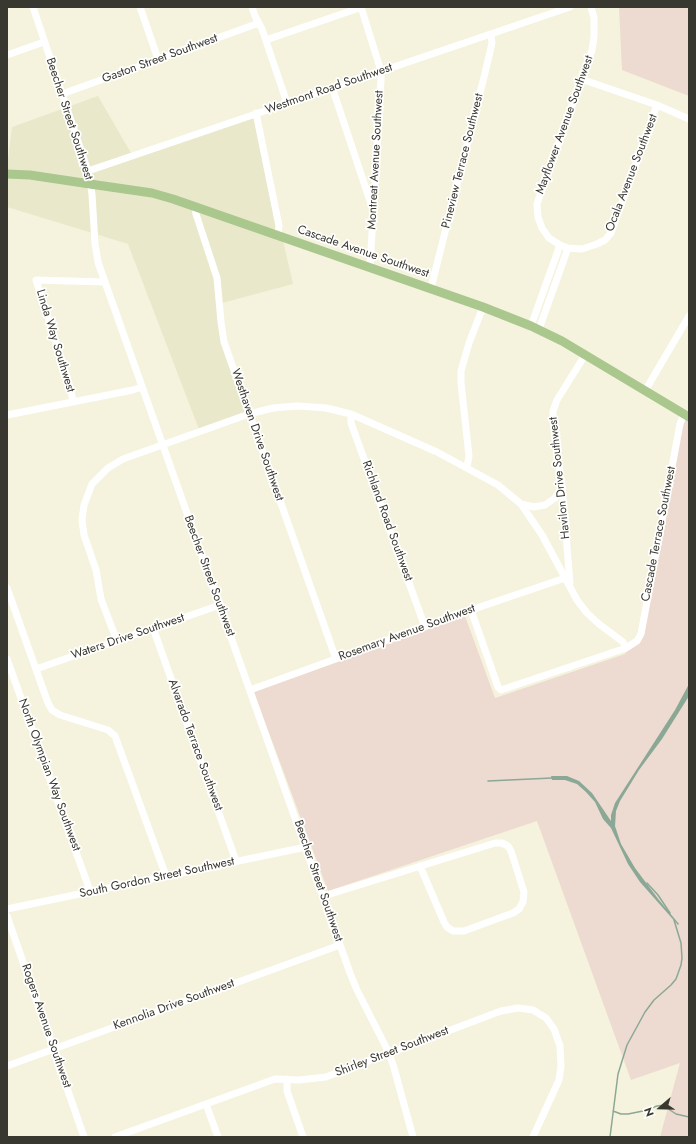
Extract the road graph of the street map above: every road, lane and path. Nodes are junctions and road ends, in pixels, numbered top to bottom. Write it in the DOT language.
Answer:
graph roads {
  1 [pos="33,7"];
  2 [pos="140,7"];
  3 [pos="252,7"];
  4 [pos="361,7"];
  5 [pos="570,7"];
  6 [pos="591,7"];
  7 [pos="259,23"];
  8 [pos="491,34"];
  9 [pos="266,40"];
  10 [pos="44,42"];
  11 [pos="7,55"];
  12 [pos="158,60"];
  13 [pos="381,71"];
  14 [pos="581,79"];
  15 [pos="332,88"];
  16 [pos="62,94"];
  17 [pos="287,103"];
  18 [pos="657,105"];
  19 [pos="256,113"];
  20 [pos="689,119"];
  21 [pos="88,171"];
  22 [pos="7,174"];
  23 [pos="90,184"];
  24 [pos="195,206"];
  25 [pos="373,212"];
  26 [pos="278,235"];
  27 [pos="560,245"];
  28 [pos="568,248"];
  29 [pos="370,267"];
  30 [pos="105,282"];
  31 [pos="431,288"];
  32 [pos="483,307"];
  33 [pos="689,316"];
  34 [pos="535,328"];
  35 [pos="585,355"];
  36 [pos="142,387"];
  37 [pos="645,391"];
  38 [pos="73,402"];
  39 [pos="250,414"];
  40 [pos="351,414"];
  41 [pos="7,415"];
  42 [pos="686,416"];
  43 [pos="162,445"];
  44 [pos="466,467"];
  45 [pos="562,487"];
  46 [pos="522,504"];
  47 [pos="566,578"];
  48 [pos="570,587"];
  49 [pos="7,588"];
  50 [pos="220,605"];
  51 [pos="471,610"];
  52 [pos="425,627"];
  53 [pos="153,628"];
  54 [pos="117,641"];
  55 [pos="626,648"];
  56 [pos="7,659"];
  57 [pos="336,659"];
  58 [pos="36,669"];
  59 [pos="250,690"];
  60 [pos="306,847"];
  61 [pos="236,861"];
  62 [pos="420,866"];
  63 [pos="166,876"];
  64 [pos="90,891"];
  65 [pos="324,896"];
  66 [pos="7,909"];
  67 [pos="7,916"];
  68 [pos="340,945"];
  69 [pos="54,1049"];
  70 [pos="389,1053"];
  71 [pos="7,1066"];
  72 [pos="287,1079"];
  73 [pos="206,1104"];
  74 [pos="84,1137"];
  75 [pos="115,1137"];
  76 [pos="218,1137"];
  77 [pos="303,1137"];
  78 [pos="413,1137"];
  79 [pos="533,1137"];
  1 -- 10 [label="street, Beecher Street Southwest"];
  2 -- 12 [label="street"];
  3 -- 7 [label="street"];
  4 -- 9 [label="street"];
  4 -- 13 [label="street, Montreat Avenue Southwest"];
  5 -- 8 [label="street, Westmont Road Southwest"];
  6 -- 14 [label="street, Mayflower Avenue Southwest"];
  7 -- 9 [label="street"];
  7 -- 12 [label="street, Gaston Street Southwest"];
  8 -- 13 [label="street, Westmont Road Southwest"];
  8 -- 31 [label="street, Pineview Terrace Southwest"];
  9 -- 17 [label="street"];
  10 -- 11 [label="street"];
  10 -- 16 [label="street, Beecher Street Southwest"];
  12 -- 16 [label="street, Gaston Street Southwest"];
  13 -- 15 [label="street, Westmont Road Southwest"];
  13 -- 25 [label="street, Montreat Avenue Southwest"];
  14 -- 18 [label="street"];
  14 -- 27 [label="street, Mayflower Avenue Southwest"];
  15 -- 17 [label="street, Westmont Road Southwest"];
  15 -- 25 [label="street"];
  16 -- 21 [label="street, Beecher Street Southwest"];
  17 -- 19 [label="street, Westmont Road Southwest"];
  18 -- 20 [label="street"];
  18 -- 28 [label="street, Ocala Avenue Southwest"];
  19 -- 21 [label="street, Westmont Road Southwest"];
  19 -- 26 [label="street"];
  21 -- 23 [label="street, Beecher Street Southwest"];
  22 -- 23 [label="main road, Cascade Avenue Southwest"];
  23 -- 24 [label="main road, Cascade Avenue Southwest"];
  23 -- 30 [label="street, Beecher Street Southwest"];
  24 -- 26 [label="main road, Cascade Avenue Southwest"];
  24 -- 39 [label="street, Westhaven Drive Southwest"];
  25 -- 29 [label="street, Montreat Avenue Southwest"];
  26 -- 29 [label="main road, Cascade Avenue Southwest"];
  27 -- 28 [label="street, Ocala Avenue Southwest"];
  27 -- 34 [label="street"];
  28 -- 34 [label="street"];
  29 -- 31 [label="main road, Cascade Avenue Southwest"];
  30 -- 36 [label="street, Beecher Street Southwest"];
  30 -- 38 [label="street, Linda Way Southwest"];
  31 -- 32 [label="main road, Cascade Avenue Southwest"];
  32 -- 34 [label="main road, Cascade Avenue Southwest"];
  32 -- 44 [label="street"];
  33 -- 37 [label="street"];
  34 -- 35 [label="main road, Cascade Avenue Southwest"];
  35 -- 37 [label="main road, Cascade Avenue Southwest"];
  35 -- 45 [label="street, Havilon Drive Southwest"];
  36 -- 38 [label="street"];
  36 -- 43 [label="street, Beecher Street Southwest"];
  37 -- 42 [label="main road, Cascade Avenue Southwest"];
  38 -- 41 [label="street"];
  39 -- 40 [label="street"];
  39 -- 43 [label="street"];
  39 -- 57 [label="street, Westhaven Drive Southwest"];
  40 -- 44 [label="street"];
  40 -- 52 [label="street, Richland Road Southwest"];
  42 -- 55 [label="street, Cascade Terrace Southwest"];
  43 -- 50 [label="street, Beecher Street Southwest"];
  43 -- 54 [label="street"];
  44 -- 46 [label="street"];
  45 -- 46 [label="street"];
  45 -- 48 [label="street, Havilon Drive Southwest"];
  46 -- 47 [label="street"];
  47 -- 48 [label="street"];
  47 -- 51 [label="street, Rosemary Avenue Southwest"];
  48 -- 55 [label="street"];
  49 -- 58 [label="street"];
  50 -- 53 [label="street, Waters Drive Southwest"];
  50 -- 59 [label="street, Beecher Street Southwest"];
  51 -- 52 [label="street, Rosemary Avenue Southwest"];
  51 -- 55 [label="street"];
  52 -- 57 [label="street, Rosemary Avenue Southwest"];
  53 -- 54 [label="street, Waters Drive Southwest"];
  53 -- 61 [label="street, Alvarado Terrace Southwest"];
  54 -- 58 [label="street, Waters Drive Southwest"];
  56 -- 64 [label="street, North Olympian Way Southwest"];
  57 -- 59 [label="street, Rosemary Avenue Southwest"];
  58 -- 63 [label="street"];
  59 -- 60 [label="street, Beecher Street Southwest"];
  60 -- 61 [label="street, South Gordon Street Southwest"];
  60 -- 65 [label="street, Beecher Street Southwest"];
  61 -- 63 [label="street, South Gordon Street Southwest"];
  62 -- 62 [label="street"];
  62 -- 65 [label="street"];
  63 -- 64 [label="street, South Gordon Street Southwest"];
  64 -- 66 [label="street, South Gordon Street Southwest"];
  65 -- 68 [label="street, Beecher Street Southwest"];
  67 -- 69 [label="street, Rogers Avenue Southwest"];
  68 -- 69 [label="street, Kennolia Drive Southwest"];
  68 -- 70 [label="street, Beecher Street Southwest"];
  69 -- 71 [label="street, Kennolia Drive Southwest"];
  69 -- 74 [label="street, Rogers Avenue Southwest"];
  70 -- 72 [label="street, Shirley Street Southwest"];
  70 -- 78 [label="street, Beecher Street Southwest"];
  70 -- 79 [label="street, Shirley Street Southwest"];
  72 -- 73 [label="street, Shirley Street Southwest"];
  72 -- 77 [label="street"];
  73 -- 75 [label="street, Shirley Street Southwest"];
  73 -- 76 [label="street"];
}
